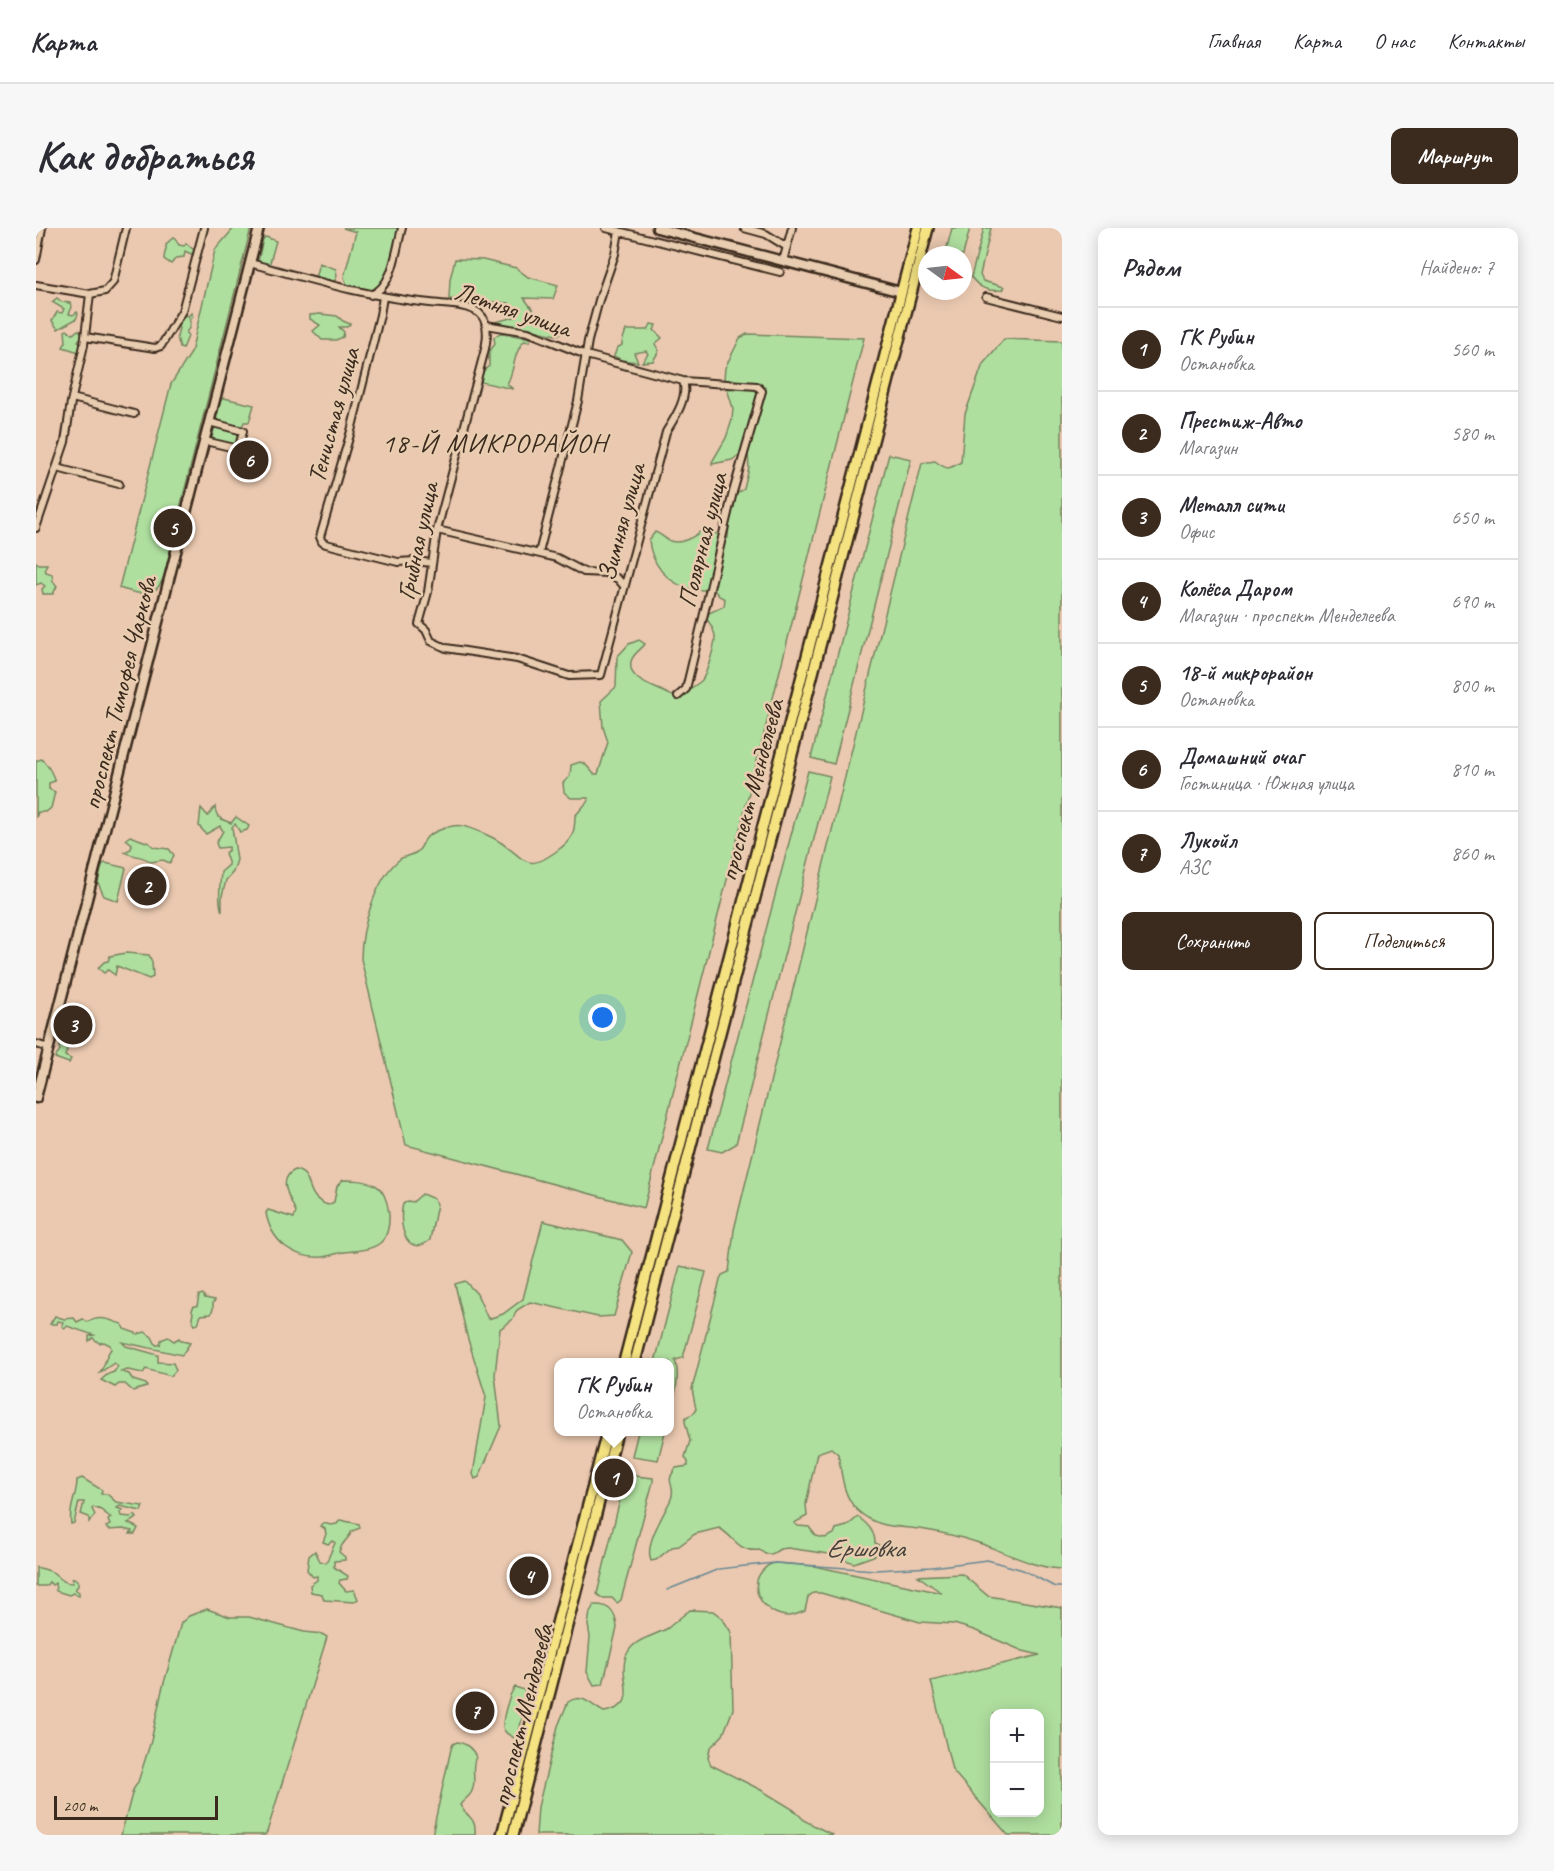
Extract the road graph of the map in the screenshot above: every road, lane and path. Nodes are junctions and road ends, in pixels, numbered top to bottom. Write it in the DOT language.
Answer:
graph roads {
  1 [pos="42,228"];
  2 [pos="126,228"];
  3 [pos="204,228"];
  4 [pos="259,228"];
  5 [pos="402,228"];
  6 [pos="606,228"];
  7 [pos="657,228"];
  8 [pos="744,228"];
  9 [pos="792,228"];
  10 [pos="918,228"];
  11 [pos="928,228"];
  12 [pos="619,231"];
  13 [pos="787,247"];
  14 [pos="36,260"];
  15 [pos="783,261"];
  16 [pos="250,263"];
  17 [pos="780,272"];
  18 [pos="36,285"];
  19 [pos="901,292"];
  20 [pos="90,294"];
  21 [pos="371,295"];
  22 [pos="383,297"];
  23 [pos="986,297"];
  24 [pos="1062,316"];
  25 [pos="486,325"];
  26 [pos="85,337"];
  27 [pos="586,355"];
  28 [pos="683,381"];
  29 [pos="762,391"];
  30 [pos="72,398"];
  31 [pos="134,414"];
  32 [pos="209,422"];
  33 [pos="205,441"];
  34 [pos="239,449"];
  35 [pos="235,463"];
  36 [pos="57,468"];
  37 [pos="119,484"];
  38 [pos="36,528"];
  39 [pos="438,530"];
  40 [pos="539,553"];
  41 [pos="432,563"];
  42 [pos="624,586"];
  43 [pos="601,675"];
  44 [pos="678,696"];
  45 [pos="787,754"];
  46 [pos="36,1044"];
  47 [pos="49,1048"];
  48 [pos="36,1098"];
  49 [pos="673,1197"];
  50 [pos="625,1358"];
  51 [pos="636,1358"];
  52 [pos="606,1436"];
  53 [pos="616,1436"];
  54 [pos="518,1795"];
  55 [pos="501,1835"];
  56 [pos="513,1835"];
  57 [pos="519,1835"];
  1 -- 14 [label="street"];
  2 -- 20 [label="street"];
  3 -- 26 [label="street"];
  4 -- 16 [label="main road, проспект Тимофея Чаркова"];
  5 -- 21 [label="street"];
  6 -- 12 [label="street"];
  7 -- 15 [label="main road"];
  8 -- 13 [label="street"];
  9 -- 13 [label="street"];
  10 -- 19 [label="main road, проспект Менделеева"];
  11 -- 45 [label="main road, проспект Менделеева"];
  12 -- 17 [label="street"];
  12 -- 27 [label="street"];
  13 -- 15 [label="street"];
  15 -- 19 [label="main road"];
  16 -- 21 [label="street, Летняя улица"];
  16 -- 32 [label="main road, проспект Тимофея Чаркова"];
  18 -- 20 [label="street"];
  19 -- 45 [label="main road, проспект Менделеева"];
  20 -- 26 [label="street"];
  21 -- 22 [label="street, Летняя улица"];
  22 -- 25 [label="street, Летняя улица"];
  22 -- 41 [label="street, Тенистая улица"];
  23 -- 24 [label="street"];
  25 -- 27 [label="street, Летняя улица"];
  25 -- 39 [label="street, Грибная улица"];
  26 -- 30 [label="street"];
  27 -- 28 [label="street, Летняя улица"];
  27 -- 40 [label="street"];
  28 -- 29 [label="street, Летняя улица"];
  28 -- 42 [label="street, Зимняя улица"];
  29 -- 44 [label="street, Полярная улица"];
  30 -- 31 [label="street"];
  30 -- 36 [label="street"];
  32 -- 33 [label="main road, проспект Тимофея Чаркова"];
  32 -- 34 [label="street"];
  33 -- 34 [label="street"];
  33 -- 47 [label="main road, проспект Тимофея Чаркова"];
  34 -- 35 [label="street"];
  36 -- 37 [label="street"];
  36 -- 38 [label="street"];
  39 -- 40 [label="street"];
  39 -- 41 [label="street, Грибная улица"];
  40 -- 42 [label="street"];
  41 -- 43 [label="street, Грибная улица"];
  42 -- 43 [label="street, Зимняя улица"];
  45 -- 49 [label="main road, проспект Менделеева"];
  46 -- 47 [label="street"];
  47 -- 48 [label="main road, проспект Тимофея Чаркова"];
  49 -- 50 [label="main road, проспект Менделеева"];
  49 -- 51 [label="main road, проспект Менделеева"];
  52 -- 54 [label="main road, проспект Менделеева"];
  53 -- 54 [label="main road, проспект Менделеева"];
  54 -- 55 [label="main road"];
  54 -- 56 [label="main road, проспект Менделеева"];
  54 -- 57 [label="main road"];
}
